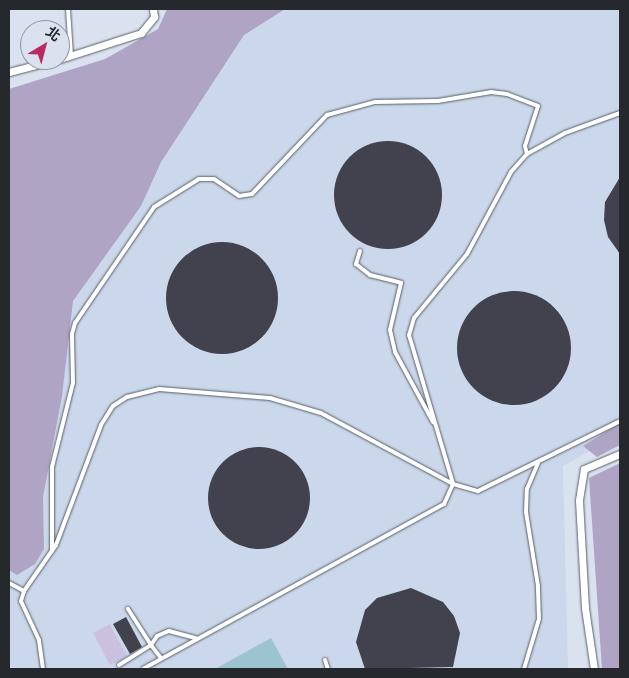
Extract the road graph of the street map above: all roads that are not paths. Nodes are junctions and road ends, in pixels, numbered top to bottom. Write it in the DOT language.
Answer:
graph roads {
  1 [pos="68,9"];
  2 [pos="153,9"];
  3 [pos="71,56"];
  4 [pos="620,113"];
  5 [pos="527,154"];
  6 [pos="360,251"];
  7 [pos="620,421"];
  8 [pos="436,428"];
  9 [pos="620,454"];
  10 [pos="538,463"];
  11 [pos="453,484"];
  12 [pos="52,551"];
  13 [pos="9,583"];
  14 [pos="24,591"];
  15 [pos="128,609"];
  16 [pos="196,638"];
  17 [pos="151,645"];
  18 [pos="162,658"];
  19 [pos="325,660"];
  20 [pos="119,665"];
  21 [pos="43,669"];
  22 [pos="143,669"];
  23 [pos="328,669"];
  24 [pos="524,669"];
  25 [pos="594,669"];
  1 -- 3 [label="lane"];
  2 -- 3 [label="street"];
  4 -- 5 [label="lane"];
  5 -- 8 [label="lane"];
  5 -- 12 [label="lane"];
  6 -- 8 [label="lane"];
  7 -- 10 [label="lane"];
  8 -- 11 [label="lane"];
  9 -- 25 [label="street"];
  10 -- 11 [label="lane"];
  10 -- 24 [label="lane"];
  11 -- 12 [label="lane"];
  11 -- 16 [label="lane"];
  12 -- 14 [label="lane"];
  13 -- 14 [label="lane"];
  14 -- 21 [label="lane"];
  15 -- 17 [label="lane"];
  16 -- 17 [label="lane"];
  16 -- 18 [label="lane"];
  17 -- 18 [label="lane"];
  17 -- 20 [label="lane"];
  18 -- 22 [label="lane"];
  19 -- 23 [label="lane"];
}
